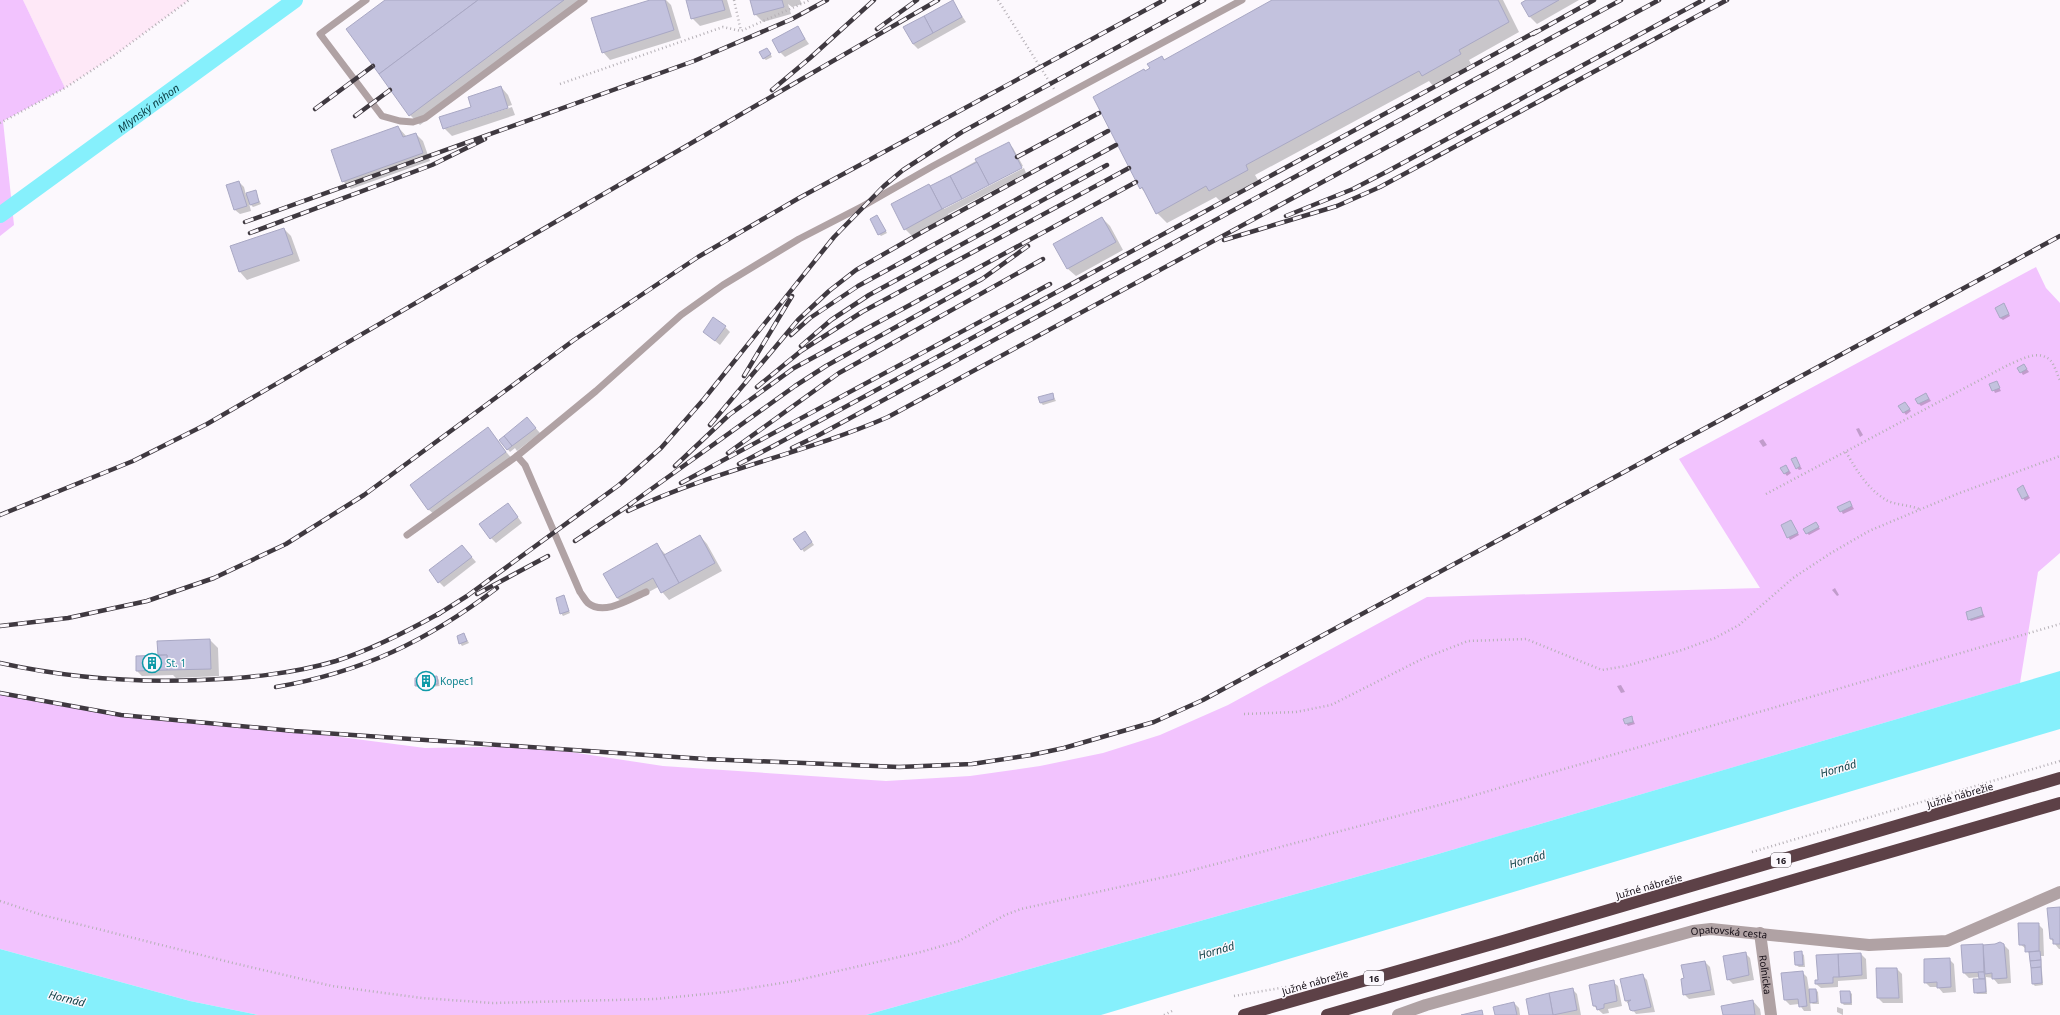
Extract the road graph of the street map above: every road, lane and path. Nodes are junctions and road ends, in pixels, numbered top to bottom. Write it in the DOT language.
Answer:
graph roads {
  1 [pos="190,0"];
  2 [pos="366,0"];
  3 [pos="584,0"];
  4 [pos="734,0"];
  5 [pos="808,0"];
  6 [pos="998,0"];
  7 [pos="1242,0"];
  8 [pos="741,32"];
  9 [pos="560,84"];
  10 [pos="1059,99"];
  11 [pos="0,124"];
  12 [pos="2060,380"];
  13 [pos="1846,452"];
  14 [pos="517,456"];
  15 [pos="2060,456"];
  16 [pos="1766,494"];
  17 [pos="1920,509"];
  18 [pos="407,535"];
  19 [pos="646,592"];
  20 [pos="2060,624"];
  21 [pos="1244,714"];
  22 [pos="2060,778"];
  23 [pos="2060,803"];
  24 [pos="2060,892"];
  25 [pos="0,901"];
  26 [pos="1760,933"];
  27 [pos="1428,1010"];
  28 [pos="1172,1011"];
  29 [pos="1164,1015"];
  30 [pos="1244,1015"];
  31 [pos="1327,1015"];
  32 [pos="1398,1015"];
  33 [pos="1771,1015"];
  1 -- 11 [label="path"];
  2 -- 3 [label="lane"];
  4 -- 8 [label="path"];
  5 -- 8 [label="path"];
  6 -- 10 [label="path"];
  7 -- 10 [label="lane"];
  8 -- 9 [label="path"];
  10 -- 14 [label="lane"];
  12 -- 13 [label="path"];
  13 -- 16 [label="path"];
  13 -- 17 [label="path"];
  14 -- 18 [label="lane"];
  14 -- 19 [label="lane"];
  15 -- 17 [label="path"];
  17 -- 21 [label="path"];
  20 -- 25 [label="path"];
  22 -- 30 [label="highway, Južné nábrežie / 16"];
  23 -- 31 [label="highway, 16"];
  24 -- 26 [label="street, Opatovská cesta"];
  26 -- 27 [label="street, Opatovská cesta"];
  26 -- 33 [label="street, Roľnícka"];
  27 -- 32 [label="street, Opatovská cesta"];
  28 -- 29 [label="path"];
}
